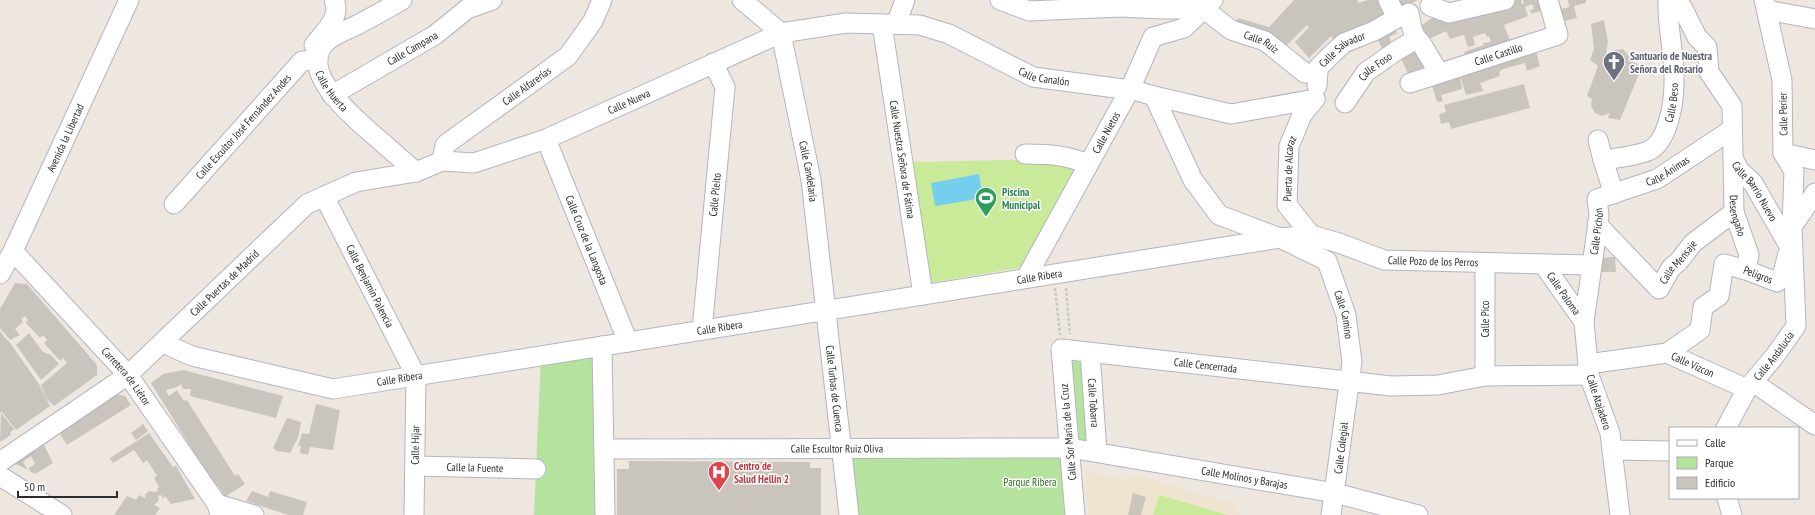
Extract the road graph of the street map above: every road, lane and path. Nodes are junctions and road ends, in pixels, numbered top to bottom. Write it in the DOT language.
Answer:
graph roads {
  1 [pos="129,0"];
  2 [pos="334,0"];
  3 [pos="402,0"];
  4 [pos="492,0"];
  5 [pos="602,0"];
  6 [pos="742,0"];
  7 [pos="905,0"];
  8 [pos="1000,0"];
  9 [pos="1388,0"];
  10 [pos="1505,0"];
  11 [pos="1548,0"];
  12 [pos="1668,0"];
  13 [pos="1672,0"];
  14 [pos="1430,3"];
  15 [pos="1209,4"];
  16 [pos="1766,5"];
  17 [pos="1403,15"];
  18 [pos="1815,19"];
  19 [pos="889,24"];
  20 [pos="781,33"];
  21 [pos="1416,40"];
  22 [pos="310,60"];
  23 [pos="713,63"];
  24 [pos="1439,73"];
  25 [pos="1318,74"];
  26 [pos="1410,83"];
  27 [pos="1130,89"];
  28 [pos="332,95"];
  29 [pos="1154,96"];
  30 [pos="1314,100"];
  31 [pos="1345,103"];
  32 [pos="1731,130"];
  33 [pos="546,139"];
  34 [pos="1598,140"];
  35 [pos="1784,153"];
  36 [pos="1026,154"];
  37 [pos="1733,158"];
  38 [pos="1603,160"];
  39 [pos="1815,160"];
  40 [pos="442,161"];
  41 [pos="474,164"];
  42 [pos="1088,164"];
  43 [pos="416,172"];
  44 [pos="1815,194"];
  45 [pos="324,196"];
  46 [pos="1605,196"];
  47 [pos="174,204"];
  48 [pos="1734,212"];
  49 [pos="1597,224"];
  50 [pos="1792,227"];
  51 [pos="1311,236"];
  52 [pos="1280,238"];
  53 [pos="1791,249"];
  54 [pos="13,251"];
  55 [pos="1485,263"];
  56 [pos="1544,264"];
  57 [pos="1591,264"];
  58 [pos="1746,270"];
  59 [pos="1059,273"];
  60 [pos="0,274"];
  61 [pos="1026,278"];
  62 [pos="923,295"];
  63 [pos="825,310"];
  64 [pos="1584,322"];
  65 [pos="702,330"];
  66 [pos="628,342"];
  67 [pos="163,343"];
  68 [pos="602,346"];
  69 [pos="1074,351"];
  70 [pos="1667,353"];
  71 [pos="1588,369"];
  72 [pos="128,375"];
  73 [pos="416,376"];
  74 [pos="1484,376"];
  75 [pos="1350,382"];
  76 [pos="1750,386"];
  77 [pos="1815,425"];
  78 [pos="1727,427"];
  79 [pos="1070,448"];
  80 [pos="604,449"];
  81 [pos="842,450"];
  82 [pos="1612,450"];
  83 [pos="1669,451"];
  84 [pos="1097,452"];
  85 [pos="0,462"];
  86 [pos="415,466"];
  87 [pos="536,469"];
  88 [pos="0,476"];
  89 [pos="1335,493"];
  90 [pos="1727,499"];
  91 [pos="218,510"];
  92 [pos="62,515"];
  93 [pos="254,515"];
  94 [pos="414,515"];
  95 [pos="605,515"];
  96 [pos="849,515"];
  97 [pos="1075,515"];
  98 [pos="1332,515"];
  99 [pos="1418,515"];
  100 [pos="1620,515"];
  101 [pos="1732,515"];
  1 -- 54 [label="street, Avenida la Libertad"];
  2 -- 22 [label="street"];
  3 -- 22 [label="street, Calle Huerta"];
  4 -- 28 [label="street, Calle Campana"];
  5 -- 40 [label="street, Calle Alfarerías"];
  6 -- 20 [label="street"];
  7 -- 19 [label="street"];
  8 -- 15 [label="street"];
  9 -- 17 [label="street"];
  10 -- 14 [label="street"];
  11 -- 24 [label="street, Calle Castillo"];
  12 -- 38 [label="street, Calle Beso"];
  13 -- 32 [label="street, Calle Barrio Nuevo"];
  14 -- 17 [label="street, Calle Salvador"];
  15 -- 25 [label="street, Calle Ruiz"];
  15 -- 27 [label="street, Calle Nietos"];
  16 -- 18 [label="street"];
  16 -- 35 [label="street, Calle Perier"];
  17 -- 21 [label="street"];
  17 -- 25 [label="street, Calle Salvador"];
  19 -- 20 [label="street, Calle Canalón"];
  19 -- 27 [label="street, Calle Canalón"];
  19 -- 62 [label="street, Calle Nuestra Señora de Fátima"];
  20 -- 23 [label="street, Calle Nueva"];
  20 -- 63 [label="street, Calle Candelaria"];
  21 -- 24 [label="street"];
  21 -- 31 [label="street, Calle Foso"];
  22 -- 28 [label="street, Calle Huerta"];
  22 -- 47 [label="street, Calle Escultor José Fernández Andes"];
  23 -- 33 [label="street, Calle Nueva"];
  23 -- 65 [label="street, Calle Pleito"];
  24 -- 26 [label="street, Calle Castillo"];
  25 -- 30 [label="street, Calle Salvador"];
  27 -- 29 [label="street, Calle Canalón"];
  27 -- 42 [label="street, Calle Nietos"];
  28 -- 43 [label="street, Calle Huerta"];
  29 -- 30 [label="street, Calle Canalón"];
  29 -- 52 [label="street, Calle Camino"];
  30 -- 51 [label="street, Puerta de Alcaraz"];
  32 -- 37 [label="street, Calle Barrio Nuevo"];
  32 -- 46 [label="street, Calle Ánimas"];
  33 -- 41 [label="street, Calle Nueva"];
  33 -- 66 [label="street, Calle Cruz de la Langosta"];
  34 -- 38 [label="street, Calle Pichón"];
  35 -- 39 [label="street"];
  35 -- 50 [label="street, Calle Perier"];
  36 -- 42 [label="street"];
  37 -- 48 [label="street, Desengaño"];
  37 -- 53 [label="street, Calle Barrio Nuevo"];
  38 -- 46 [label="street, Calle Pichón"];
  40 -- 41 [label="street, Calle Puertas de Madrid"];
  40 -- 43 [label="street, Calle Puertas de Madrid"];
  42 -- 61 [label="street, Calle Nietos"];
  43 -- 45 [label="street, Calle Puertas de Madrid"];
  44 -- 50 [label="street"];
  45 -- 67 [label="street, Calle Puertas de Madrid"];
  45 -- 73 [label="street, Calle Benjamín Palencia"];
  46 -- 49 [label="street, Calle Pichón"];
  48 -- 49 [label="street, Calle Mensaje"];
  48 -- 58 [label="street, Desengaño"];
  49 -- 57 [label="street, Calle Pichón"];
  50 -- 53 [label="street, Calle Perier"];
  51 -- 52 [label="street, Calle Pozo de los Perros"];
  51 -- 55 [label="street, Calle Pozo de los Perros"];
  52 -- 59 [label="street, Calle Ribera"];
  52 -- 75 [label="street, Calle Camino"];
  53 -- 58 [label="street, Peligros"];
  53 -- 76 [label="street, Calle Andalucía"];
  54 -- 60 [label="street, Avenida la Libertad"];
  54 -- 72 [label="street, Carretera de Liétor"];
  55 -- 56 [label="street, Calle Pozo de los Perros"];
  55 -- 74 [label="street, Calle Pico"];
  56 -- 57 [label="street, Calle Pozo de los Perros"];
  56 -- 64 [label="street, Calle Paloma"];
  57 -- 64 [label="street, Calle Atajadero"];
  58 -- 70 [label="street, Peligros"];
  59 -- 61 [label="street, Calle Ribera"];
  59 -- 69 [label="path"];
  59 -- 69 [label="path"];
  61 -- 62 [label="street, Calle Ribera"];
  62 -- 63 [label="street, Calle Ribera"];
  63 -- 65 [label="street, Calle Ribera"];
  63 -- 81 [label="street, Calle Turbas de Cuenca"];
  64 -- 71 [label="street, Calle Atajadero"];
  65 -- 66 [label="street, Calle Ribera"];
  66 -- 68 [label="street, Calle Ribera"];
  67 -- 72 [label="street, Calle Puertas de Madrid"];
  67 -- 73 [label="street, Calle Ribera"];
  68 -- 73 [label="street, Calle Ribera"];
  68 -- 80 [label="street"];
  69 -- 75 [label="street, Calle Cencerrada"];
  69 -- 79 [label="street, Calle Sor María de la Cruz"];
  69 -- 84 [label="street, Calle Tobarra"];
  70 -- 71 [label="street, Calle Vizcon"];
  70 -- 76 [label="street, Calle Vizcon"];
  71 -- 74 [label="street"];
  71 -- 82 [label="street, Calle Atajadero"];
  72 -- 85 [label="street, Calle Puertas de Madrid"];
  72 -- 91 [label="street, Carretera de Liétor"];
  73 -- 86 [label="street, Calle Híjar"];
  74 -- 75 [label="street"];
  75 -- 89 [label="street, Calle Colegial"];
  76 -- 77 [label="street, Calle Vizcon"];
  76 -- 78 [label="street, Calle Andalucía"];
  79 -- 81 [label="street, Calle Escultor Ruiz Oliva"];
  79 -- 84 [label="street, Calle Molinos y Barajas"];
  79 -- 97 [label="street, Calle Sor María de la Cruz"];
  80 -- 81 [label="street, Calle Escultor Ruiz Oliva"];
  80 -- 95 [label="street"];
  81 -- 96 [label="street, Calle Turbas de Cuenca"];
  82 -- 83 [label="street"];
  82 -- 100 [label="street, Calle Atajadero"];
  84 -- 89 [label="street, Calle Molinos y Barajas"];
  86 -- 87 [label="street, Calle la Fuente"];
  86 -- 94 [label="street, Calle Híjar"];
  88 -- 92 [label="street"];
  89 -- 98 [label="street, Calle Colegial"];
  89 -- 99 [label="street, Calle Molinos y Barajas"];
  90 -- 101 [label="street"];
  91 -- 93 [label="street"];
}
